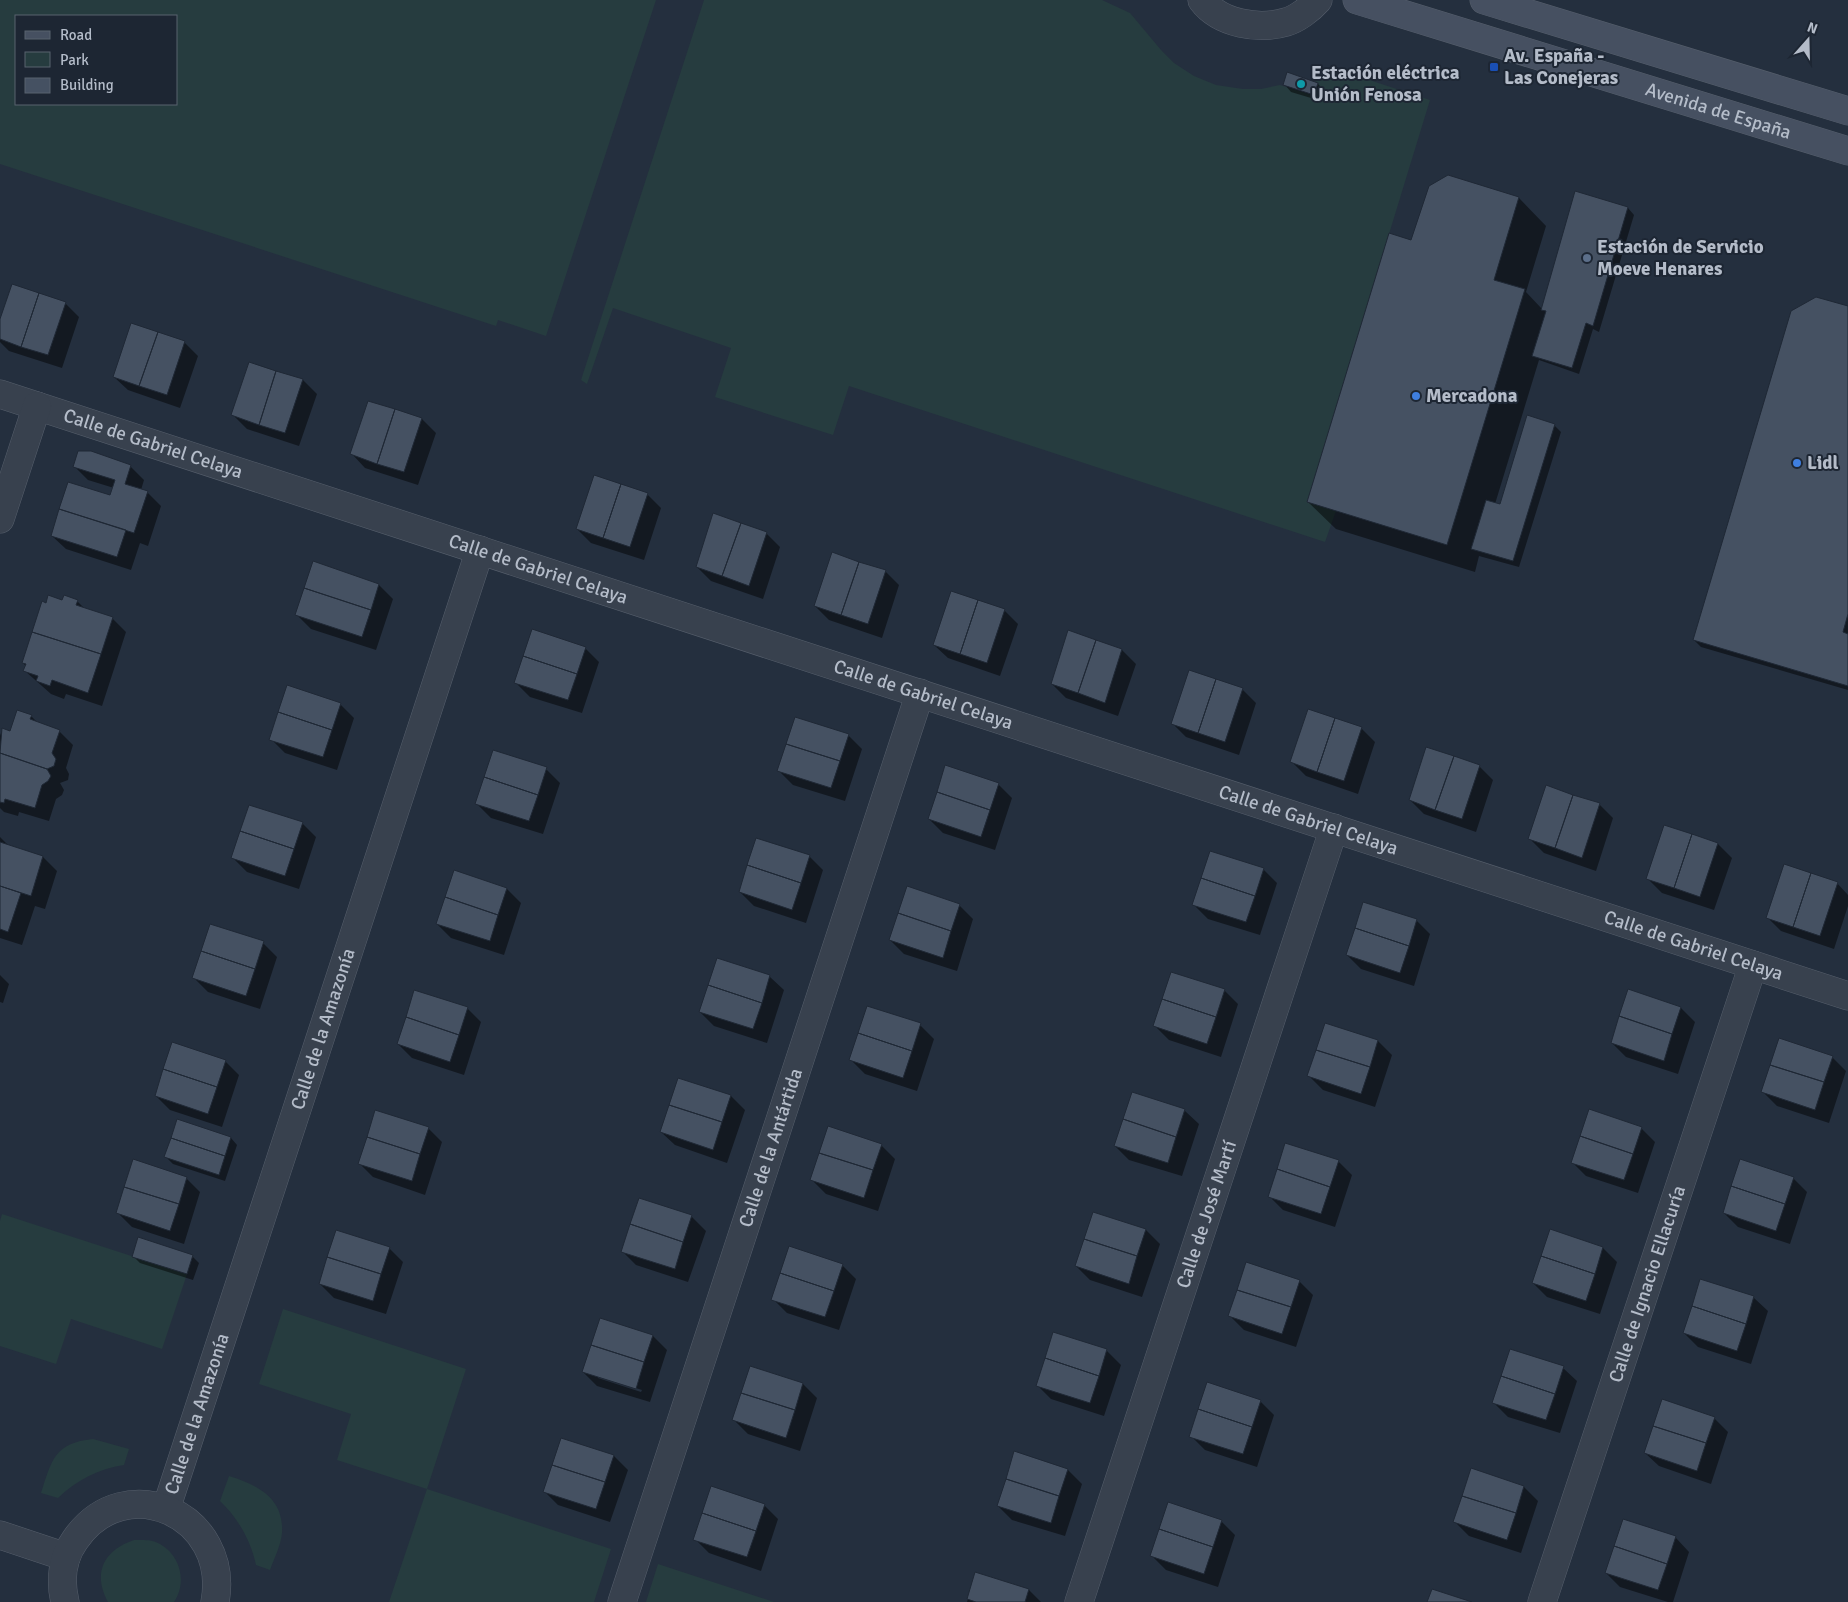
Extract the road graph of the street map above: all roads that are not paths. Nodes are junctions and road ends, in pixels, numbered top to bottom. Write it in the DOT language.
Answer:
graph roads {
  1 [pos="1202,0"];
  2 [pos="1318,0"];
  3 [pos="1357,0"];
  4 [pos="1484,0"];
  5 [pos="1848,111"];
  6 [pos="1848,151"];
  7 [pos="0,394"];
  8 [pos="37,406"];
  9 [pos="0,519"];
  10 [pos="480,550"];
  11 [pos="920,693"];
  12 [pos="1334,828"];
  13 [pos="1753,965"];
  14 [pos="1848,996"];
  15 [pos="166,1509"];
  16 [pos="0,1535"];
  17 [pos="66,1557"];
  18 [pos="65,1602"];
  19 [pos="216,1602"];
  20 [pos="622,1602"];
  21 [pos="1079,1602"];
  22 [pos="1542,1602"];
  1 -- 2 [label="street"];
  3 -- 6 [label="street, Avenida de España"];
  4 -- 5 [label="street, Avenida de España"];
  7 -- 8 [label="street, Calle de Gabriel Celaya"];
  8 -- 9 [label="street"];
  8 -- 10 [label="street, Calle de Gabriel Celaya"];
  10 -- 11 [label="street, Calle de Gabriel Celaya"];
  10 -- 15 [label="street, Calle de la Amazonía"];
  11 -- 12 [label="street, Calle de Gabriel Celaya"];
  11 -- 20 [label="street, Calle de la Antártida"];
  12 -- 13 [label="street, Calle de Gabriel Celaya"];
  12 -- 21 [label="street, Calle de José Martí"];
  13 -- 14 [label="street, Calle de Gabriel Celaya"];
  13 -- 22 [label="street, Calle de Ignacio Ellacuría"];
  15 -- 17 [label="street"];
  15 -- 19 [label="street"];
  16 -- 17 [label="street"];
  17 -- 18 [label="street"];
}
